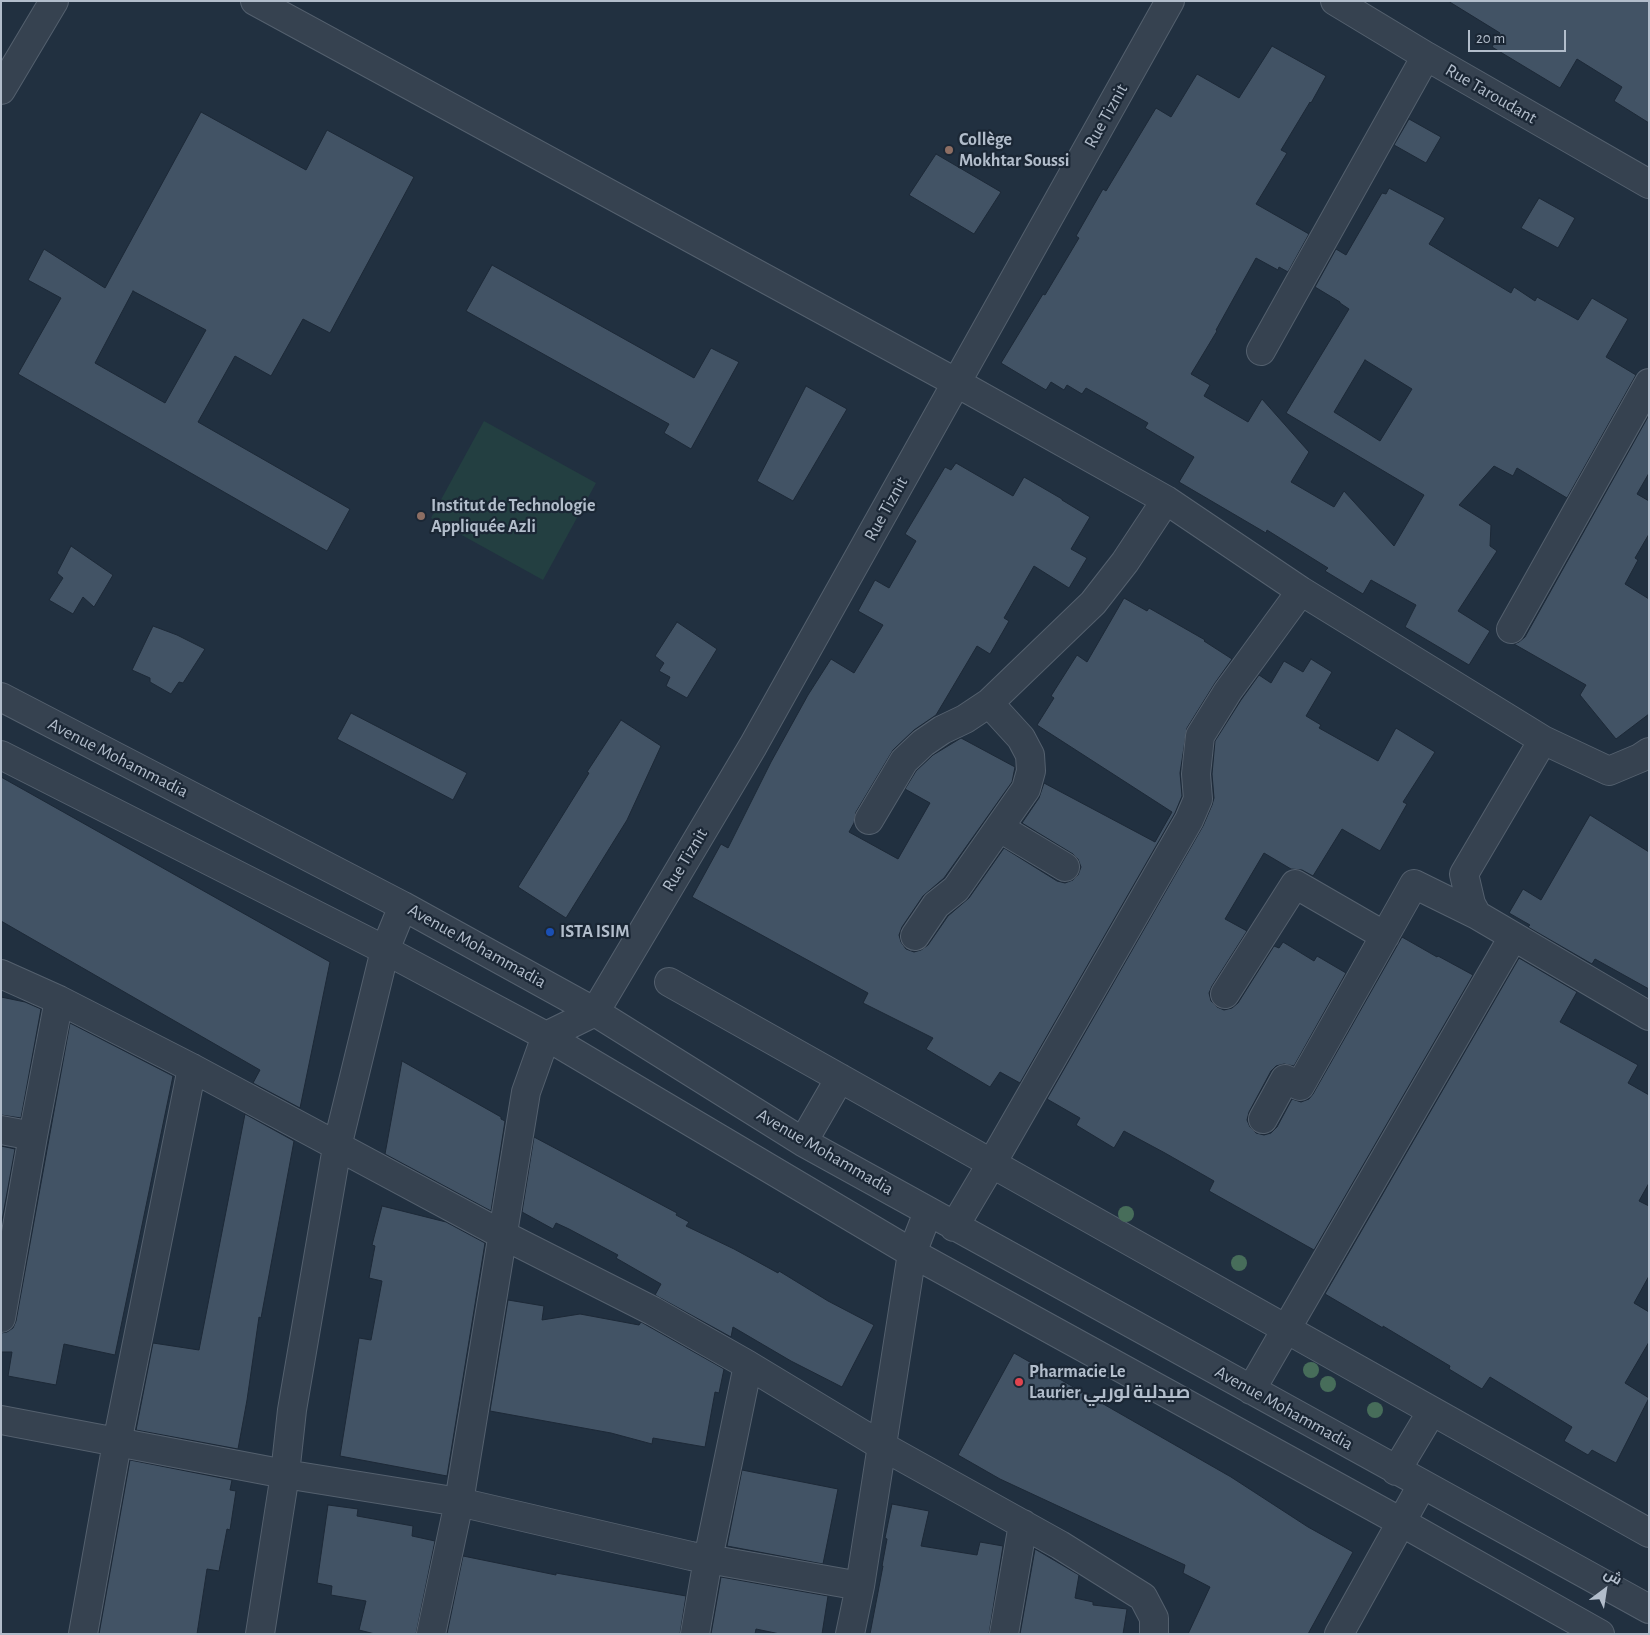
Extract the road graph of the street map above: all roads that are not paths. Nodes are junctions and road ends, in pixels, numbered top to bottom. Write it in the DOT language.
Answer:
graph roads {
  1 [pos="54,1"];
  2 [pos="255,1"];
  3 [pos="1170,1"];
  4 [pos="1335,1"];
  5 [pos="1426,56"];
  6 [pos="1,90"];
  7 [pos="1649,184"];
  8 [pos="1260,351"];
  9 [pos="1649,382"];
  10 [pos="957,383"];
  11 [pos="1166,500"];
  12 [pos="1301,591"];
  13 [pos="1511,629"];
  14 [pos="1,697"];
  15 [pos="989,703"];
  16 [pos="1543,740"];
  17 [pos="1649,752"];
  18 [pos="1,755"];
  19 [pos="869,820"];
  20 [pos="1000,828"];
  21 [pos="1065,867"];
  22 [pos="403,906"];
  23 [pos="1477,915"];
  24 [pos="915,936"];
  25 [pos="1385,936"];
  26 [pos="1513,937"];
  27 [pos="385,950"];
  28 [pos="1,974"];
  29 [pos="669,982"];
  30 [pos="1225,994"];
  31 [pos="59,1000"];
  32 [pos="595,1012"];
  33 [pos="1649,1016"];
  34 [pos="546,1036"];
  35 [pos="192,1068"];
  36 [pos="840,1078"];
  37 [pos="1263,1119"];
  38 [pos="1,1130"];
  39 [pos="32,1136"];
  40 [pos="803,1142"];
  41 [pos="337,1147"];
  42 [pos="992,1163"];
  43 [pos="928,1212"];
  44 [pos="954,1227"];
  45 [pos="503,1235"];
  46 [pos="912,1253"];
  47 [pos="1,1318"];
  48 [pos="1286,1329"];
  49 [pos="748,1365"];
  50 [pos="1251,1390"];
  51 [pos="1432,1411"];
  52 [pos="1,1420"];
  53 [pos="117,1443"];
  54 [pos="882,1446"];
  55 [pos="1396,1471"];
  56 [pos="285,1474"];
  57 [pos="1422,1485"];
  58 [pos="460,1502"];
  59 [pos="1401,1522"];
  60 [pos="1023,1524"];
  61 [pos="1649,1533"];
  62 [pos="708,1559"];
  63 [pos="860,1586"];
  64 [pos="1649,1608"];
  65 [pos="83,1634"];
  66 [pos="260,1634"];
  67 [pos="431,1634"];
  68 [pos="695,1634"];
  69 [pos="850,1634"];
  70 [pos="1004,1634"];
  71 [pos="1154,1634"];
  72 [pos="1339,1634"];
  73 [pos="1600,1634"];
  1 -- 6 [label="street"];
  2 -- 10 [label="street"];
  3 -- 10 [label="street, Rue Tiznit"];
  4 -- 5 [label="street, Rue Taroudant"];
  5 -- 7 [label="street, Rue Taroudant"];
  5 -- 8 [label="street"];
  9 -- 13 [label="street"];
  10 -- 11 [label="street"];
  10 -- 32 [label="street, Rue Tiznit"];
  11 -- 12 [label="street"];
  11 -- 15 [label="street"];
  12 -- 16 [label="street"];
  12 -- 42 [label="street"];
  14 -- 22 [label="street, Avenue Mohammadia"];
  15 -- 19 [label="street"];
  15 -- 20 [label="street"];
  16 -- 17 [label="street"];
  16 -- 23 [label="street"];
  18 -- 27 [label="street"];
  20 -- 21 [label="street"];
  20 -- 24 [label="street"];
  22 -- 27 [label="street"];
  22 -- 32 [label="street, Avenue Mohammadia"];
  23 -- 25 [label="street"];
  23 -- 26 [label="street"];
  25 -- 30 [label="street"];
  25 -- 37 [label="street"];
  26 -- 33 [label="street"];
  26 -- 48 [label="street"];
  27 -- 34 [label="street"];
  27 -- 41 [label="street"];
  28 -- 31 [label="street"];
  29 -- 36 [label="street"];
  31 -- 35 [label="street"];
  31 -- 39 [label="street"];
  32 -- 34 [label="street"];
  32 -- 40 [label="street, Avenue Mohammadia"];
  34 -- 45 [label="street"];
  34 -- 46 [label="street"];
  35 -- 41 [label="street"];
  35 -- 53 [label="street"];
  36 -- 40 [label="street"];
  36 -- 42 [label="street"];
  38 -- 39 [label="street"];
  39 -- 47 [label="street"];
  40 -- 43 [label="street, Avenue Mohammadia"];
  41 -- 45 [label="street"];
  41 -- 56 [label="street"];
  42 -- 44 [label="street"];
  42 -- 48 [label="street"];
  43 -- 44 [label="street, Avenue Mohammadia"];
  43 -- 46 [label="street"];
  44 -- 50 [label="street, Avenue Mohammadia"];
  45 -- 49 [label="street"];
  45 -- 58 [label="street"];
  46 -- 54 [label="street"];
  46 -- 59 [label="street"];
  48 -- 50 [label="street"];
  48 -- 51 [label="street"];
  49 -- 54 [label="street"];
  49 -- 62 [label="street"];
  50 -- 55 [label="street, Avenue Mohammadia"];
  51 -- 55 [label="street"];
  51 -- 61 [label="street"];
  52 -- 53 [label="street"];
  53 -- 56 [label="street"];
  53 -- 65 [label="street"];
  54 -- 60 [label="street"];
  54 -- 63 [label="street"];
  55 -- 57 [label="street, Avenue Mohammadia"];
  56 -- 58 [label="street"];
  56 -- 66 [label="street"];
  57 -- 59 [label="street"];
  57 -- 64 [label="street, Avenue Mohammadia"];
  58 -- 62 [label="street"];
  58 -- 67 [label="street"];
  59 -- 72 [label="street"];
  59 -- 73 [label="street"];
  60 -- 70 [label="street"];
  60 -- 71 [label="street"];
  62 -- 63 [label="street"];
  62 -- 68 [label="street"];
  63 -- 69 [label="street"];
}
